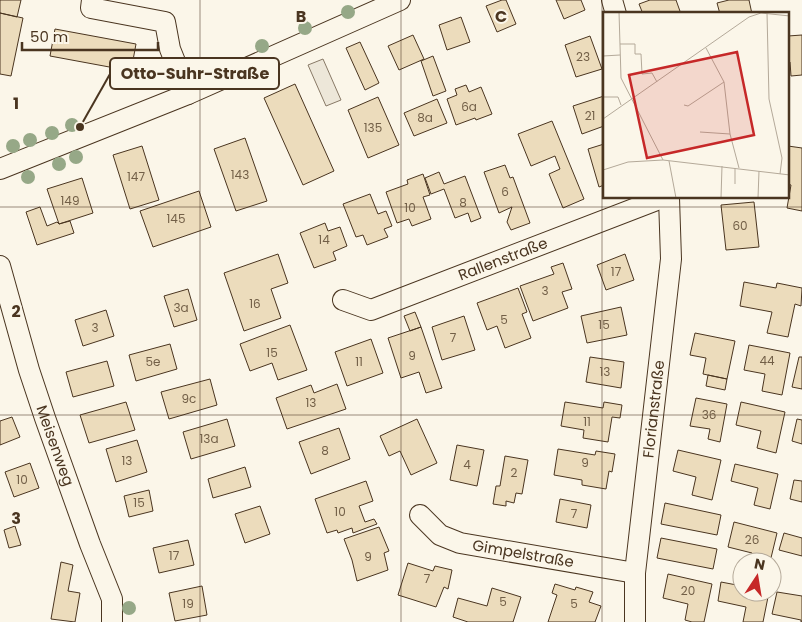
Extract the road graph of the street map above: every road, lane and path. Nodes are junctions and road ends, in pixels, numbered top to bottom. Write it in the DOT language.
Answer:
graph roads {
  1 [pos="92,0"];
  2 [pos="400,0"];
  3 [pos="188,94"];
  4 [pos="0,169"];
  5 [pos="659,199"];
  6 [pos="669,199"];
  7 [pos="0,266"];
  8 [pos="343,300"];
  9 [pos="420,515"];
  10 [pos="634,573"];
  11 [pos="112,622"];
  12 [pos="635,622"];
  1 -- 3 [label="street"];
  2 -- 3 [label="street"];
  3 -- 4 [label="street"];
  5 -- 8 [label="street, Rallenstraße"];
  6 -- 10 [label="street, Florianstraße"];
  7 -- 11 [label="street, Meisenweg"];
  9 -- 10 [label="street, Gimpelstraße"];
  10 -- 12 [label="street, Florianstraße"];
}
